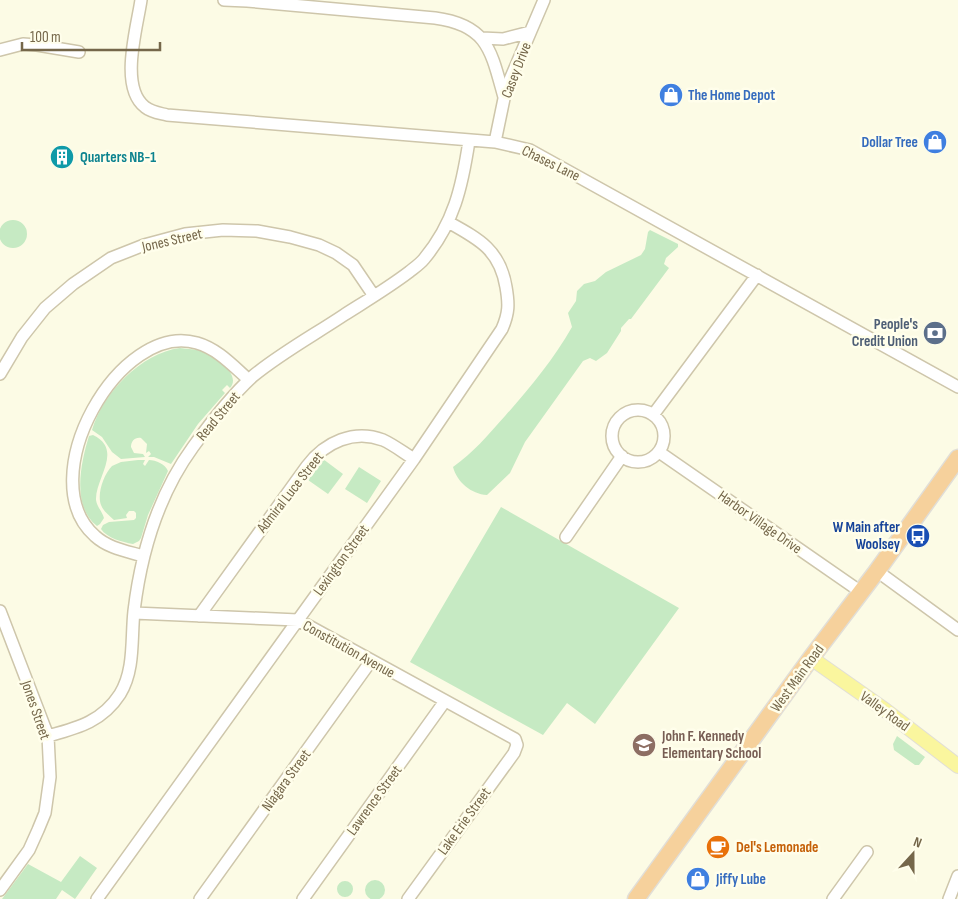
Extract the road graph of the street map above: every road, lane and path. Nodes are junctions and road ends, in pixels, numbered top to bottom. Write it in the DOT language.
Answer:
graph roads {
  1 [pos="141,0"];
  2 [pos="224,0"];
  3 [pos="247,0"];
  4 [pos="544,0"];
  5 [pos="530,32"];
  6 [pos="482,38"];
  7 [pos="0,50"];
  8 [pos="79,52"];
  9 [pos="504,97"];
  10 [pos="468,141"];
  11 [pos="495,142"];
  12 [pos="448,222"];
  13 [pos="757,275"];
  14 [pos="374,296"];
  15 [pos="0,374"];
  16 [pos="249,380"];
  17 [pos="958,387"];
  18 [pos="653,415"];
  19 [pos="659,452"];
  20 [pos="622,456"];
  21 [pos="958,458"];
  22 [pos="414,459"];
  23 [pos="566,537"];
  24 [pos="143,556"];
  25 [pos="877,571"];
  26 [pos="861,592"];
  27 [pos="0,611"];
  28 [pos="134,613"];
  29 [pos="199,616"];
  30 [pos="298,620"];
  31 [pos="958,630"];
  32 [pos="811,658"];
  33 [pos="371,661"];
  34 [pos="445,701"];
  35 [pos="48,736"];
  36 [pos="517,742"];
  37 [pos="958,766"];
  38 [pos="867,852"];
  39 [pos="958,876"];
  40 [pos="0,890"];
  41 [pos="97,899"];
  42 [pos="200,899"];
  43 [pos="303,899"];
  44 [pos="408,899"];
  45 [pos="636,899"];
  46 [pos="833,899"];
  47 [pos="949,899"];
  1 -- 10 [label="street, Chases Lane"];
  2 -- 3 [label="street"];
  3 -- 6 [label="street"];
  4 -- 5 [label="street, Casey Drive"];
  5 -- 6 [label="street"];
  5 -- 9 [label="street, Casey Drive"];
  6 -- 9 [label="street"];
  7 -- 8 [label="street"];
  9 -- 11 [label="street, Casey Drive"];
  10 -- 11 [label="street, Chases Lane"];
  10 -- 12 [label="street, Read Street"];
  11 -- 13 [label="street, Chases Lane"];
  12 -- 14 [label="street, Read Street"];
  12 -- 22 [label="street, Lexington Street"];
  13 -- 17 [label="street, Chases Lane"];
  13 -- 18 [label="street"];
  14 -- 15 [label="street, Jones Street"];
  14 -- 16 [label="street, Read Street"];
  16 -- 24 [label="street, Read Street"];
  16 -- 24 [label="street"];
  18 -- 19 [label="street"];
  18 -- 20 [label="street"];
  19 -- 20 [label="street"];
  19 -- 26 [label="street, Harbor Village Drive"];
  20 -- 23 [label="street"];
  21 -- 25 [label="highway, West Main Road"];
  22 -- 29 [label="street, Admiral Luce Street"];
  22 -- 30 [label="street, Lexington Street"];
  24 -- 28 [label="street, Read Street"];
  25 -- 26 [label="highway, West Main Road"];
  25 -- 31 [label="street"];
  26 -- 32 [label="highway, West Main Road"];
  27 -- 35 [label="street, Jones Street"];
  28 -- 29 [label="street, Constitution Avenue"];
  28 -- 35 [label="street, Read Street"];
  29 -- 30 [label="street, Constitution Avenue"];
  30 -- 33 [label="street, Constitution Avenue"];
  30 -- 41 [label="street, Lexington Street"];
  32 -- 37 [label="main road, Valley Road"];
  32 -- 45 [label="highway, West Main Road"];
  33 -- 34 [label="street, Constitution Avenue"];
  33 -- 42 [label="street, Niagara Street"];
  34 -- 36 [label="street, Constitution Avenue"];
  34 -- 43 [label="street, Lawrence Street"];
  35 -- 40 [label="street, Jones Street"];
  36 -- 44 [label="street, Lake Erie Street"];
  38 -- 46 [label="street"];
  39 -- 47 [label="street"];
}
